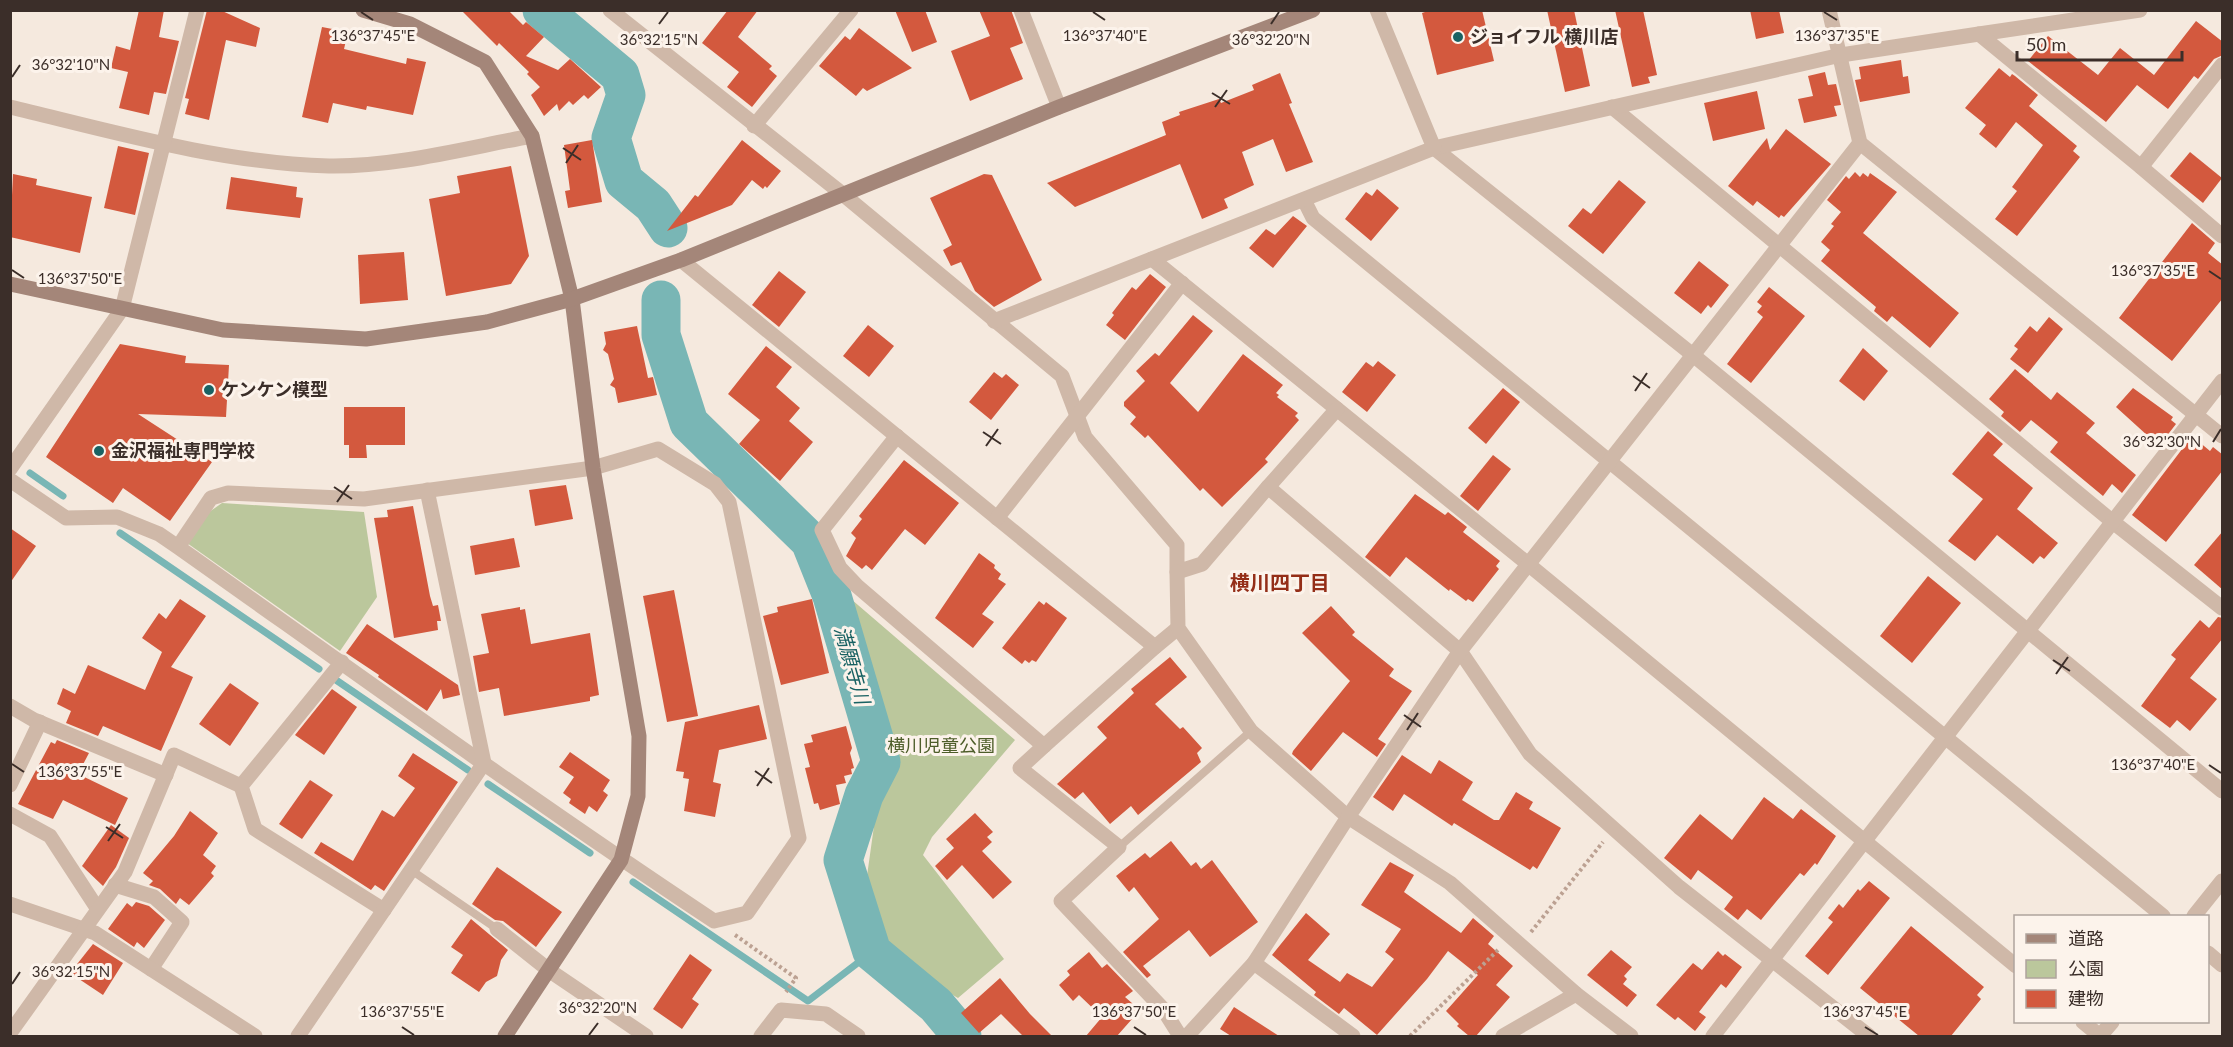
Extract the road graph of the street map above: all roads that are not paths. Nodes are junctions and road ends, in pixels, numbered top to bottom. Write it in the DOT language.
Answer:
graph roads {
  1 [pos="197,10"];
  2 [pos="363,10"];
  3 [pos="610,10"];
  4 [pos="851,10"];
  5 [pos="1021,10"];
  6 [pos="1313,10"];
  7 [pos="1377,10"];
  8 [pos="1829,10"];
  9 [pos="2140,10"];
  10 [pos="1979,34"];
  11 [pos="1841,55"];
  12 [pos="2223,65"];
  13 [pos="10,107"];
  14 [pos="1059,107"];
  15 [pos="1612,107"];
  16 [pos="754,126"];
  17 [pos="532,136"];
  18 [pos="162,143"];
  19 [pos="1860,143"];
  20 [pos="1434,148"];
  21 [pos="2141,167"];
  22 [pos="845,196"];
  23 [pos="1304,200"];
  24 [pos="2223,236"];
  25 [pos="1779,246"];
  26 [pos="1152,259"];
  27 [pos="681,260"];
  28 [pos="1182,282"];
  29 [pos="10,284"];
  30 [pos="572,299"];
  31 [pos="122,309"];
  32 [pos="994,321"];
  33 [pos="1693,355"];
  34 [pos="2223,381"];
  35 [pos="1337,409"];
  36 [pos="2196,415"];
  37 [pos="1077,416"];
  38 [pos="897,436"];
  39 [pos="2223,436"];
  40 [pos="1610,460"];
  41 [pos="593,468"];
  42 [pos="10,469"];
  43 [pos="10,480"];
  44 [pos="1268,487"];
  45 [pos="427,490"];
  46 [pos="997,518"];
  47 [pos="2114,522"];
  48 [pos="178,547"];
  49 [pos="1528,564"];
  50 [pos="1177,572"];
  51 [pos="2223,608"];
  52 [pos="1178,628"];
  53 [pos="2027,633"];
  54 [pos="1155,648"];
  55 [pos="1460,651"];
  56 [pos="342,663"];
  57 [pos="10,706"];
  58 [pos="40,722"];
  59 [pos="1251,731"];
  60 [pos="1947,736"];
  61 [pos="1044,746"];
  62 [pos="484,763"];
  63 [pos="166,775"];
  64 [pos="10,785"];
  65 [pos="241,786"];
  66 [pos="2223,791"];
  67 [pos="10,814"];
  68 [pos="1348,817"];
  69 [pos="1865,841"];
  70 [pos="1119,847"];
  71 [pos="621,860"];
  72 [pos="411,870"];
  73 [pos="2223,880"];
  74 [pos="115,885"];
  75 [pos="10,904"];
  76 [pos="97,908"];
  77 [pos="384,910"];
  78 [pos="2162,915"];
  79 [pos="2195,915"];
  80 [pos="82,929"];
  81 [pos="497,929"];
  82 [pos="2209,954"];
  83 [pos="1773,959"];
  84 [pos="1254,963"];
  85 [pos="2014,964"];
  86 [pos="2223,965"];
  87 [pos="151,969"];
  88 [pos="550,971"];
  89 [pos="1576,994"];
  90 [pos="2084,1023"];
  91 [pos="2111,1023"];
  92 [pos="10,1033"];
  93 [pos="255,1036"];
  94 [pos="298,1036"];
  95 [pos="505,1036"];
  96 [pos="646,1036"];
  97 [pos="761,1036"];
  98 [pos="858,1036"];
  99 [pos="1180,1036"];
  100 [pos="1187,1036"];
  101 [pos="1353,1036"];
  102 [pos="1503,1036"];
  103 [pos="1631,1036"];
  104 [pos="1713,1036"];
  105 [pos="1869,1036"];
  106 [pos="2100,1036"];
  1 -- 18 [label="street"];
  2 -- 17 [label="street"];
  3 -- 16 [label="street"];
  4 -- 16 [label="street"];
  5 -- 14 [label="street"];
  6 -- 14 [label="street"];
  7 -- 20 [label="street"];
  8 -- 11 [label="street"];
  9 -- 10 [label="street"];
  10 -- 11 [label="street"];
  10 -- 21 [label="street"];
  11 -- 15 [label="street"];
  11 -- 19 [label="street"];
  12 -- 21 [label="street"];
  13 -- 18 [label="street"];
  14 -- 22 [label="street"];
  15 -- 20 [label="street"];
  15 -- 25 [label="street"];
  16 -- 22 [label="street"];
  17 -- 18 [label="street"];
  17 -- 30 [label="street"];
  18 -- 31 [label="street"];
  19 -- 25 [label="street"];
  19 -- 36 [label="street"];
  20 -- 23 [label="street"];
  20 -- 33 [label="street"];
  21 -- 24 [label="street"];
  22 -- 27 [label="street"];
  22 -- 32 [label="street"];
  23 -- 26 [label="street"];
  23 -- 40 [label="street"];
  25 -- 33 [label="street"];
  25 -- 47 [label="street"];
  26 -- 28 [label="street"];
  26 -- 32 [label="street"];
  27 -- 30 [label="street"];
  27 -- 38 [label="street"];
  28 -- 35 [label="street"];
  28 -- 37 [label="street"];
  29 -- 31 [label="street"];
  30 -- 31 [label="street"];
  30 -- 41 [label="street"];
  31 -- 42 [label="street"];
  32 -- 37 [label="street"];
  33 -- 40 [label="street"];
  33 -- 53 [label="street"];
  34 -- 36 [label="street"];
  35 -- 44 [label="street"];
  35 -- 49 [label="street"];
  36 -- 39 [label="street"];
  36 -- 47 [label="street"];
  37 -- 46 [label="street"];
  37 -- 50 [label="street"];
  38 -- 46 [label="street"];
  38 -- 61 [label="street"];
  40 -- 49 [label="street"];
  40 -- 60 [label="street"];
  41 -- 45 [label="street"];
  41 -- 71 [label="street"];
  41 -- 71 [label="street"];
  43 -- 48 [label="street"];
  44 -- 50 [label="street"];
  44 -- 55 [label="street"];
  45 -- 48 [label="street"];
  45 -- 62 [label="street"];
  46 -- 54 [label="street"];
  47 -- 51 [label="street"];
  47 -- 53 [label="street"];
  48 -- 56 [label="street"];
  49 -- 55 [label="street"];
  49 -- 69 [label="street"];
  50 -- 52 [label="street"];
  52 -- 54 [label="street"];
  52 -- 59 [label="street"];
  53 -- 60 [label="street"];
  53 -- 66 [label="street"];
  54 -- 61 [label="street"];
  55 -- 68 [label="street"];
  55 -- 83 [label="street"];
  56 -- 62 [label="street"];
  56 -- 65 [label="street"];
  57 -- 58 [label="street"];
  58 -- 63 [label="street"];
  58 -- 64 [label="street"];
  59 -- 68 [label="street"];
  59 -- 70 [label="lane"];
  60 -- 69 [label="street"];
  60 -- 78 [label="street"];
  61 -- 70 [label="street"];
  62 -- 71 [label="street"];
  62 -- 72 [label="street"];
  63 -- 65 [label="street"];
  63 -- 74 [label="street"];
  65 -- 77 [label="street"];
  67 -- 76 [label="street"];
  68 -- 84 [label="street"];
  68 -- 89 [label="street"];
  69 -- 83 [label="street"];
  69 -- 85 [label="street"];
  70 -- 99 [label="street"];
  71 -- 88 [label="street"];
  72 -- 77 [label="street"];
  72 -- 81 [label="lane"];
  73 -- 79 [label="street"];
  74 -- 76 [label="street"];
  74 -- 87 [label="street"];
  75 -- 80 [label="street"];
  76 -- 80 [label="street"];
  77 -- 94 [label="street"];
  80 -- 87 [label="street"];
  80 -- 92 [label="street"];
  81 -- 88 [label="street"];
  82 -- 86 [label="street"];
  83 -- 104 [label="street"];
  83 -- 105 [label="street"];
  84 -- 100 [label="street"];
  84 -- 101 [label="street"];
  87 -- 93 [label="street"];
  88 -- 95 [label="street"];
  88 -- 96 [label="street"];
  89 -- 102 [label="street"];
  89 -- 103 [label="street"];
  90 -- 106 [label="street"];
  91 -- 106 [label="street"];
  97 -- 98 [label="street"];
}
